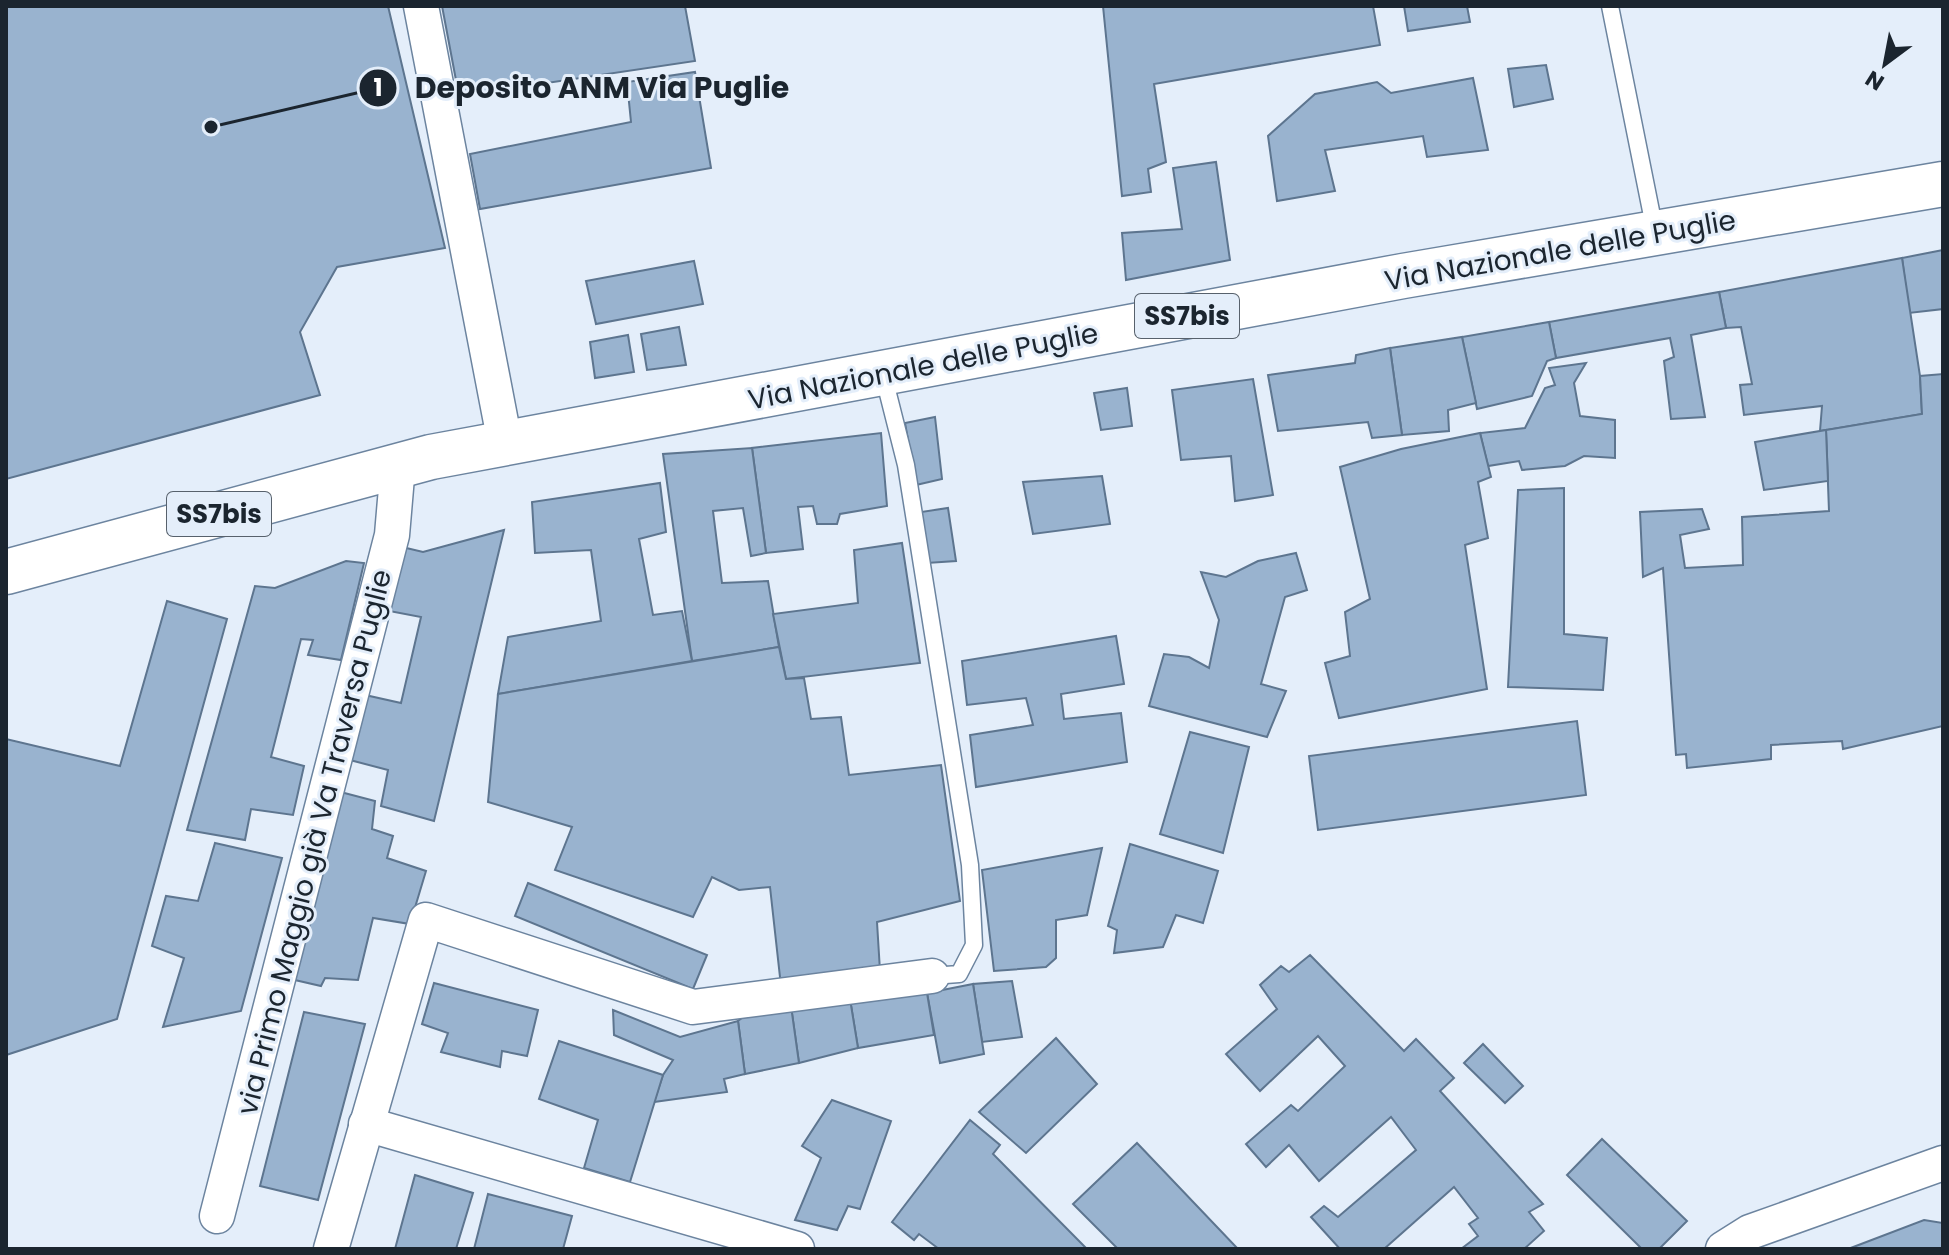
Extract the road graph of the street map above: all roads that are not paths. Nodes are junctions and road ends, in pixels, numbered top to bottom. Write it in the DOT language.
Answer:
graph roads {
  1 [pos="421,6"];
  2 [pos="1610,6"];
  3 [pos="1943,184"];
  4 [pos="1656,233"];
  5 [pos="883,373"];
  6 [pos="505,443"];
  7 [pos="398,465"];
  8 [pos="6,572"];
  9 [pos="932,976"];
  10 [pos="366,1124"];
  11 [pos="1943,1163"];
  12 [pos="217,1216"];
  13 [pos="331,1249"];
  14 [pos="797,1249"];
  15 [pos="1723,1249"];
  1 -- 6 [label="street"];
  2 -- 4 [label="lane"];
  3 -- 4 [label="main road, Via Nazionale delle Puglie / SS7bis"];
  4 -- 5 [label="main road, Via Nazionale delle Puglie / SS7bis"];
  5 -- 6 [label="main road, Via Nazionale delle Puglie / SS7bis"];
  5 -- 9 [label="lane"];
  6 -- 7 [label="main road, Via Nazionale delle Puglie / SS7bis"];
  7 -- 8 [label="main road, Via Nazionale delle Puglie / SS7bis"];
  7 -- 12 [label="street, via Primo Maggio già Va Traversa Puglie"];
  9 -- 10 [label="street"];
  10 -- 13 [label="street"];
  10 -- 14 [label="street"];
  11 -- 15 [label="street"];
}
